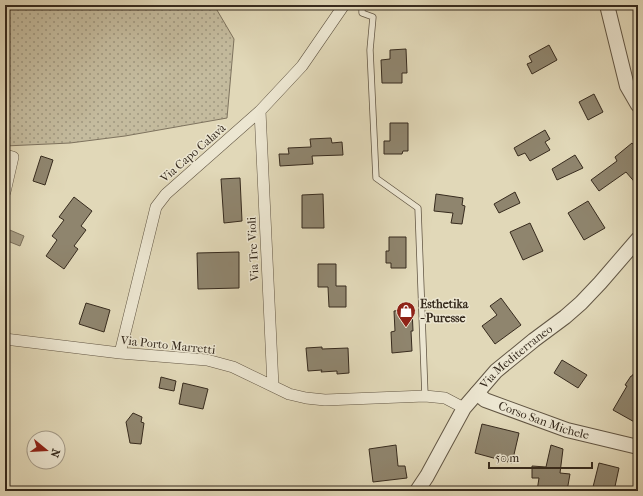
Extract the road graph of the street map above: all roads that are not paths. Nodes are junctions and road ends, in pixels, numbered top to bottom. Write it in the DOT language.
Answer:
graph roads {
  1 [pos="362,5"];
  2 [pos="607,5"];
  3 [pos="339,8"];
  4 [pos="638,105"];
  5 [pos="260,111"];
  6 [pos="5,155"];
  7 [pos="5,192"];
  8 [pos="638,239"];
  9 [pos="5,339"];
  10 [pos="120,353"];
  11 [pos="273,386"];
  12 [pos="477,393"];
  13 [pos="425,396"];
  14 [pos="464,408"];
  15 [pos="638,447"];
  16 [pos="417,491"];
  1 -- 13 [label="lane"];
  2 -- 4 [label="street"];
  3 -- 5 [label="street, Via Capo Calavà"];
  5 -- 10 [label="street, Via Capo Calavà"];
  5 -- 11 [label="street, Via Tre Violi"];
  6 -- 7 [label="street"];
  8 -- 12 [label="street, Via Mediterraneo"];
  9 -- 10 [label="street, Via Porto Marretti"];
  10 -- 11 [label="street, Via Porto Marretti"];
  11 -- 13 [label="street, Via Porto Marretti"];
  12 -- 14 [label="street, Via Mediterraneo"];
  12 -- 15 [label="street, Corso San Michele"];
  13 -- 14 [label="street, Via Porto Marretti"];
  14 -- 16 [label="street, Via Mediterraneo"];
}
